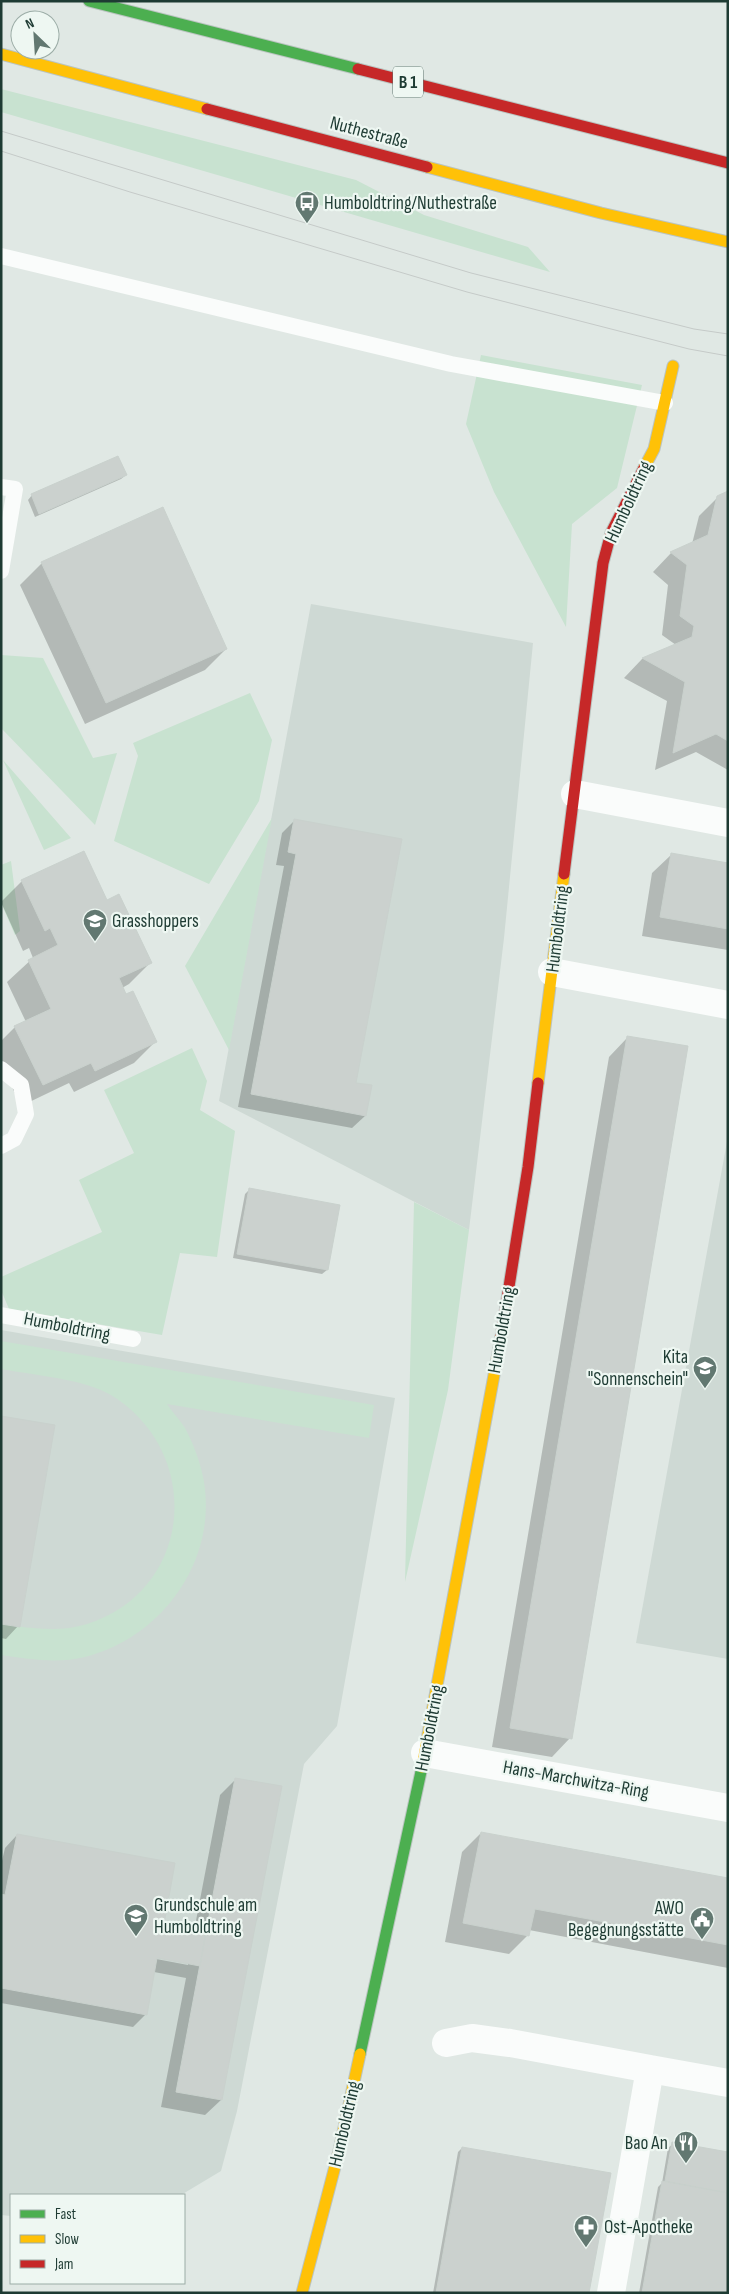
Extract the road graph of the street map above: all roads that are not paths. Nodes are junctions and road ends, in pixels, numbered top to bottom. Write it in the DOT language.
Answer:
graph roads {
  1 [pos="89,1"];
  2 [pos="1,54"];
  3 [pos="728,163"];
  4 [pos="728,242"];
  5 [pos="1,256"];
  6 [pos="673,366"];
  7 [pos="665,403"];
  8 [pos="1,487"];
  9 [pos="1,571"];
  10 [pos="575,794"];
  11 [pos="728,823"];
  12 [pos="552,972"];
  13 [pos="728,1006"];
  14 [pos="1,1069"];
  15 [pos="1,1146"];
  16 [pos="1,1315"];
  17 [pos="133,1339"];
  18 [pos="425,1753"];
  19 [pos="728,1808"];
  20 [pos="446,2043"];
  21 [pos="650,2070"];
  22 [pos="728,2083"];
  23 [pos="302,2293"];
  24 [pos="611,2293"];
  1 -- 3 [label="main road, B 1"];
  2 -- 4 [label="main road, Nuthestraße"];
  5 -- 7 [label="lane"];
  6 -- 7 [label="main road, Humboldtring"];
  7 -- 10 [label="main road, Humboldtring"];
  8 -- 9 [label="lane"];
  10 -- 11 [label="street"];
  10 -- 12 [label="main road, Humboldtring"];
  12 -- 13 [label="street"];
  12 -- 18 [label="main road, Humboldtring"];
  14 -- 15 [label="lane"];
  16 -- 17 [label="lane, Humboldtring"];
  18 -- 19 [label="street, Hans-Marchwitza-Ring"];
  18 -- 23 [label="main road, Humboldtring"];
  20 -- 21 [label="street"];
  21 -- 22 [label="street"];
  21 -- 24 [label="street"];
}
